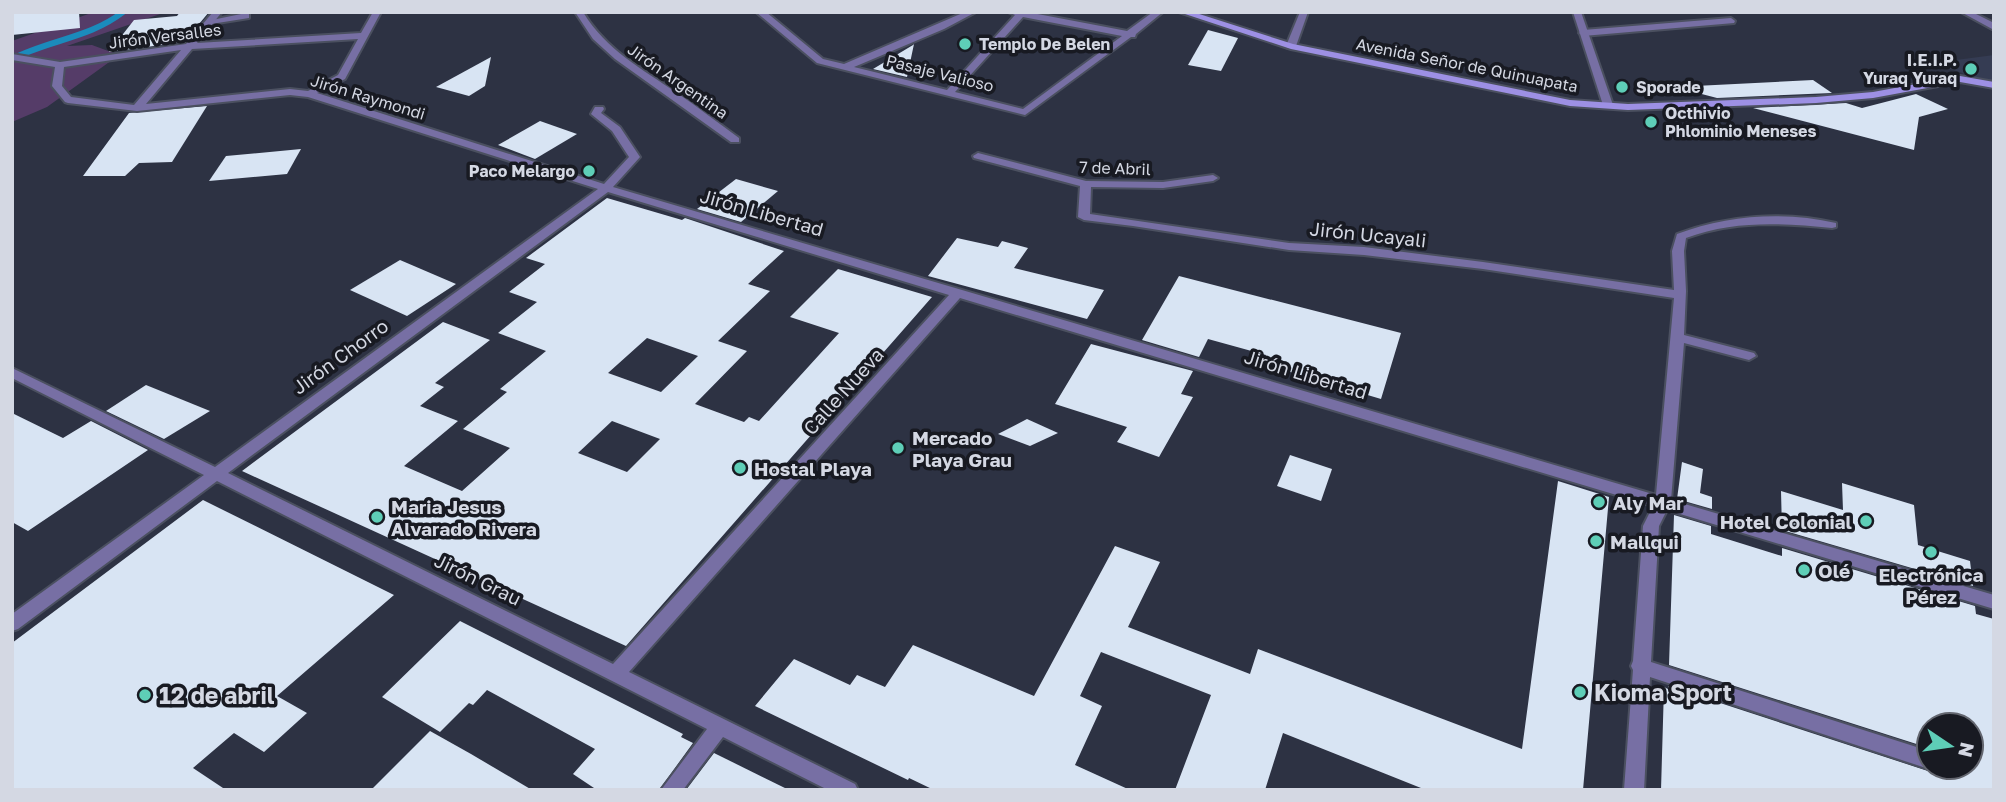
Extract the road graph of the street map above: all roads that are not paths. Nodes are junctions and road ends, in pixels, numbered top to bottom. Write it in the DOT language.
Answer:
graph roads {
  1 [pos="218,12"];
  2 [pos="377,12"];
  3 [pos="579,12"];
  4 [pos="760,12"];
  5 [pos="972,12"];
  6 [pos="1159,12"];
  7 [pos="1183,12"];
  8 [pos="1304,12"];
  9 [pos="1577,12"];
  10 [pos="1965,12"];
  11 [pos="1016,13"];
  12 [pos="246,16"];
  13 [pos="211,21"];
  14 [pos="1731,21"];
  15 [pos="1994,27"];
  16 [pos="1583,33"];
  17 [pos="1132,35"];
  18 [pos="364,36"];
  19 [pos="189,46"];
  20 [pos="1291,46"];
  21 [pos="12,57"];
  22 [pos="60,65"];
  23 [pos="846,67"];
  24 [pos="1994,85"];
  25 [pos="948,93"];
  26 [pos="309,94"];
  27 [pos="1608,105"];
  28 [pos="137,108"];
  29 [pos="598,109"];
  30 [pos="735,140"];
  31 [pos="978,156"];
  32 [pos="1213,178"];
  33 [pos="1086,184"];
  34 [pos="606,188"];
  35 [pos="1832,225"];
  36 [pos="958,292"];
  37 [pos="1680,295"];
  38 [pos="1677,337"];
  39 [pos="1749,356"];
  40 [pos="12,372"];
  41 [pos="215,473"];
  42 [pos="1663,502"];
  43 [pos="1994,602"];
  44 [pos="12,624"];
  45 [pos="1640,666"];
  46 [pos="617,672"];
  47 [pos="722,725"];
  48 [pos="1915,755"];
  49 [pos="671,790"];
  50 [pos="848,790"];
  51 [pos="1634,790"];
  1 -- 13 [label="street"];
  2 -- 18 [label="street"];
  3 -- 30 [label="street, Jirón Argentina"];
  4 -- 23 [label="street, Pasaje Valioso"];
  5 -- 23 [label="street"];
  6 -- 17 [label="street"];
  7 -- 20 [label="street, Avenida Señor de Quinuapata"];
  8 -- 20 [label="street"];
  9 -- 16 [label="street"];
  10 -- 15 [label="street"];
  11 -- 17 [label="street"];
  11 -- 25 [label="street"];
  12 -- 13 [label="street"];
  13 -- 19 [label="street"];
  14 -- 16 [label="street"];
  16 -- 27 [label="street"];
  17 -- 25 [label="street, Pasaje Valioso"];
  18 -- 19 [label="street, Jirón Versalles"];
  18 -- 26 [label="street"];
  19 -- 22 [label="street, Jirón Versalles"];
  19 -- 28 [label="street"];
  20 -- 27 [label="street, Avenida Señor de Quinuapata"];
  21 -- 22 [label="street, Jirón Versalles"];
  22 -- 28 [label="street, Jirón Raymondi"];
  23 -- 25 [label="street, Pasaje Valioso"];
  24 -- 27 [label="street, Avenida Señor de Quinuapata"];
  26 -- 28 [label="street, Jirón Raymondi"];
  26 -- 34 [label="street, Jirón Raymondi"];
  29 -- 34 [label="street, Jirón Chorro"];
  31 -- 33 [label="street, 7 de Abril"];
  32 -- 33 [label="street, 7 de Abril"];
  33 -- 37 [label="street, Jirón Ucayali"];
  34 -- 36 [label="street, Jirón Libertad"];
  34 -- 41 [label="street, Jirón Chorro"];
  35 -- 37 [label="street"];
  36 -- 42 [label="street, Jirón Libertad"];
  36 -- 46 [label="street, Calle Nueva"];
  37 -- 38 [label="street"];
  38 -- 39 [label="street"];
  38 -- 42 [label="street"];
  40 -- 41 [label="street, Jirón Grau"];
  41 -- 44 [label="street, Jirón Chorro"];
  41 -- 46 [label="street, Jirón Grau"];
  42 -- 43 [label="street, Jirón Libertad"];
  42 -- 45 [label="street"];
  45 -- 48 [label="street"];
  45 -- 51 [label="street"];
  46 -- 47 [label="street, Jirón Grau"];
  47 -- 49 [label="street"];
  47 -- 50 [label="street, Jirón Grau"];
}
